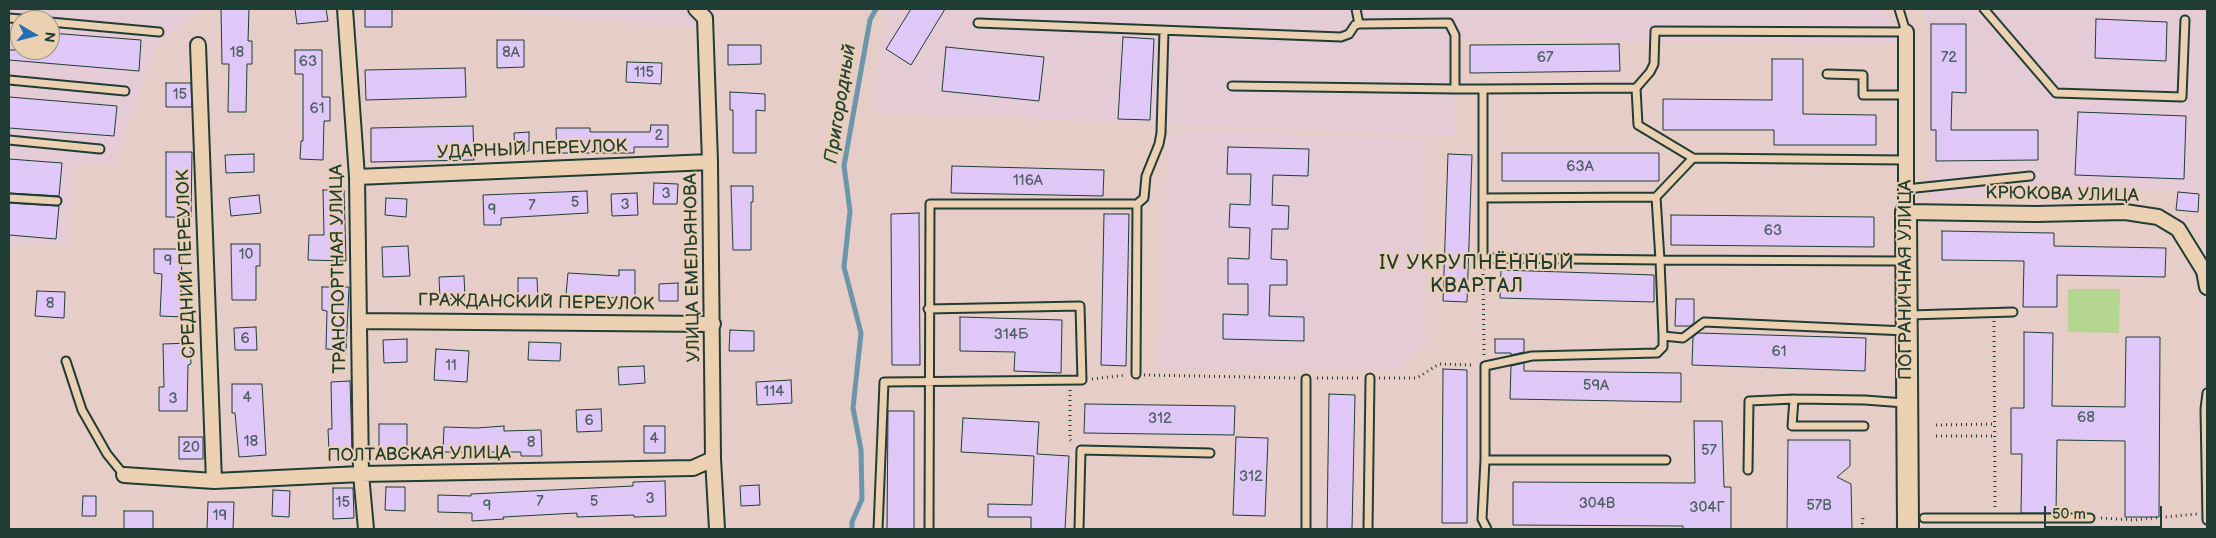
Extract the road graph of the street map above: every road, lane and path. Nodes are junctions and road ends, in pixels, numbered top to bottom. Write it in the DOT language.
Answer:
graph roads {
  1 [pos="345,9"];
  2 [pos="696,9"];
  3 [pos="1356,9"];
  4 [pos="1899,9"];
  5 [pos="1905,9"];
  6 [pos="1984,9"];
  7 [pos="2184,20"];
  8 [pos="60,23"];
  9 [pos="978,24"];
  10 [pos="1359,24"];
  11 [pos="1164,31"];
  12 [pos="159,32"];
  13 [pos="1906,32"];
  14 [pos="198,45"];
  15 [pos="1828,74"];
  16 [pos="9,80"];
  17 [pos="1232,86"];
  18 [pos="1636,88"];
  19 [pos="1455,89"];
  20 [pos="1483,89"];
  21 [pos="125,92"];
  22 [pos="1906,95"];
  23 [pos="9,140"];
  24 [pos="100,149"];
  25 [pos="1693,158"];
  26 [pos="1906,160"];
  27 [pos="710,162"];
  28 [pos="2030,176"];
  29 [pos="356,177"];
  30 [pos="1906,188"];
  31 [pos="1656,197"];
  32 [pos="9,198"];
  33 [pos="1483,198"];
  34 [pos="57,201"];
  35 [pos="1137,204"];
  36 [pos="1906,212"];
  37 [pos="1483,258"];
  38 [pos="1660,260"];
  39 [pos="1906,261"];
  40 [pos="2207,288"];
  41 [pos="928,309"];
  42 [pos="2013,312"];
  43 [pos="1994,313"];
  44 [pos="358,321"];
  45 [pos="1906,323"];
  46 [pos="713,324"];
  47 [pos="1663,336"];
  48 [pos="66,361"];
  49 [pos="1485,366"];
  50 [pos="1136,374"];
  51 [pos="1306,378"];
  52 [pos="1370,378"];
  53 [pos="1070,380"];
  54 [pos="1082,380"];
  55 [pos="928,382"];
  56 [pos="2207,393"];
  57 [pos="1794,399"];
  58 [pos="1907,403"];
  59 [pos="2206,409"];
  60 [pos="1994,424"];
  61 [pos="1864,426"];
  62 [pos="1936,426"];
  63 [pos="1936,436"];
  64 [pos="1994,436"];
  65 [pos="1081,450"];
  66 [pos="1210,452"];
  67 [pos="713,459"];
  68 [pos="1485,460"];
  69 [pos="1666,460"];
  70 [pos="1748,470"];
  71 [pos="361,474"];
  72 [pos="124,475"];
  73 [pos="214,481"];
  74 [pos="2207,490"];
  75 [pos="2207,512"];
  76 [pos="1863,516"];
  77 [pos="2090,518"];
  78 [pos="1994,519"];
  79 [pos="2207,520"];
  80 [pos="1916,524"];
  81 [pos="1863,528"];
  82 [pos="366,529"];
  83 [pos="717,529"];
  84 [pos="878,529"];
  85 [pos="929,529"];
  86 [pos="1078,529"];
  87 [pos="1306,529"];
  88 [pos="1368,529"];
  89 [pos="1487,529"];
  1 -- 29 [label="street, ТРАНСПОРТНАЯ УЛИЦА"];
  2 -- 27 [label="street, УЛИЦА ЕМЕЛЬЯНОВА"];
  3 -- 10 [label="lane"];
  4 -- 13 [label="lane"];
  5 -- 13 [label="lane"];
  6 -- 7 [label="lane"];
  8 -- 12 [label="lane"];
  9 -- 11 [label="lane"];
  10 -- 11 [label="lane"];
  10 -- 19 [label="lane"];
  11 -- 35 [label="lane"];
  13 -- 18 [label="lane"];
  13 -- 22 [label="street, ПОГРАНИЧНАЯ УЛИЦА"];
  14 -- 73 [label="street, СРЕДНИЙ ПЕРЕУЛОК"];
  15 -- 22 [label="lane"];
  16 -- 21 [label="lane"];
  17 -- 19 [label="lane"];
  18 -- 20 [label="lane"];
  18 -- 25 [label="lane"];
  19 -- 20 [label="lane"];
  20 -- 33 [label="lane"];
  22 -- 26 [label="street, ПОГРАНИЧНАЯ УЛИЦА"];
  23 -- 24 [label="lane"];
  25 -- 26 [label="lane"];
  25 -- 31 [label="lane"];
  26 -- 30 [label="street, ПОГРАНИЧНАЯ УЛИЦА"];
  27 -- 29 [label="street, УДАРНЫЙ ПЕРЕУЛОК"];
  27 -- 46 [label="street, УЛИЦА ЕМЕЛЬЯНОВА"];
  28 -- 30 [label="lane"];
  29 -- 44 [label="street, ТРАНСПОРТНАЯ УЛИЦА"];
  30 -- 36 [label="street, ПОГРАНИЧНАЯ УЛИЦА"];
  31 -- 33 [label="lane"];
  31 -- 38 [label="lane"];
  32 -- 34 [label="lane"];
  33 -- 37 [label="lane"];
  35 -- 41 [label="lane"];
  35 -- 50 [label="lane"];
  36 -- 39 [label="street, ПОГРАНИЧНАЯ УЛИЦА"];
  36 -- 40 [label="street, КРЮКОВА УЛИЦА"];
  37 -- 38 [label="lane"];
  37 -- 49 [label="path"];
  38 -- 39 [label="lane"];
  38 -- 47 [label="lane"];
  39 -- 45 [label="street, ПОГРАНИЧНАЯ УЛИЦА"];
  41 -- 54 [label="lane"];
  41 -- 55 [label="lane"];
  42 -- 43 [label="lane"];
  43 -- 45 [label="lane"];
  43 -- 60 [label="path"];
  44 -- 46 [label="street, ГРАЖДАНСКИЙ ПЕРЕУЛОК"];
  44 -- 71 [label="street, ТРАНСПОРТНАЯ УЛИЦА"];
  45 -- 47 [label="lane"];
  45 -- 58 [label="street, ПОГРАНИЧНАЯ УЛИЦА"];
  46 -- 67 [label="street, УЛИЦА ЕМЕЛЬЯНОВА"];
  47 -- 49 [label="lane"];
  48 -- 72 [label="lane"];
  49 -- 52 [label="path"];
  49 -- 68 [label="lane"];
  50 -- 51 [label="path"];
  50 -- 54 [label="path"];
  51 -- 52 [label="path"];
  51 -- 87 [label="lane"];
  52 -- 88 [label="lane"];
  53 -- 54 [label="lane"];
  53 -- 55 [label="lane"];
  53 -- 65 [label="path"];
  55 -- 84 [label="lane"];
  55 -- 85 [label="lane"];
  56 -- 59 [label="lane"];
  57 -- 58 [label="lane"];
  57 -- 61 [label="lane"];
  57 -- 70 [label="lane"];
  58 -- 80 [label="street, ПОГРАНИЧНАЯ УЛИЦА"];
  59 -- 74 [label="lane"];
  60 -- 62 [label="path"];
  60 -- 64 [label="path"];
  63 -- 64 [label="path"];
  64 -- 78 [label="path"];
  65 -- 66 [label="lane"];
  65 -- 86 [label="lane"];
  67 -- 71 [label="street, ПОЛТАВСКАЯ УЛИЦА"];
  67 -- 83 [label="street, УЛИЦА ЕМЕЛЬЯНОВА"];
  68 -- 69 [label="lane"];
  68 -- 89 [label="lane"];
  71 -- 73 [label="street, ПОЛТАВСКАЯ УЛИЦА"];
  71 -- 82 [label="street, ТРАНСПОРТНАЯ УЛИЦА"];
  72 -- 73 [label="street, ПОЛТАВСКАЯ УЛИЦА"];
  74 -- 75 [label="lane"];
  75 -- 77 [label="path"];
  75 -- 79 [label="lane"];
  76 -- 81 [label="path"];
  77 -- 78 [label="lane"];
  78 -- 80 [label="lane"];
}
